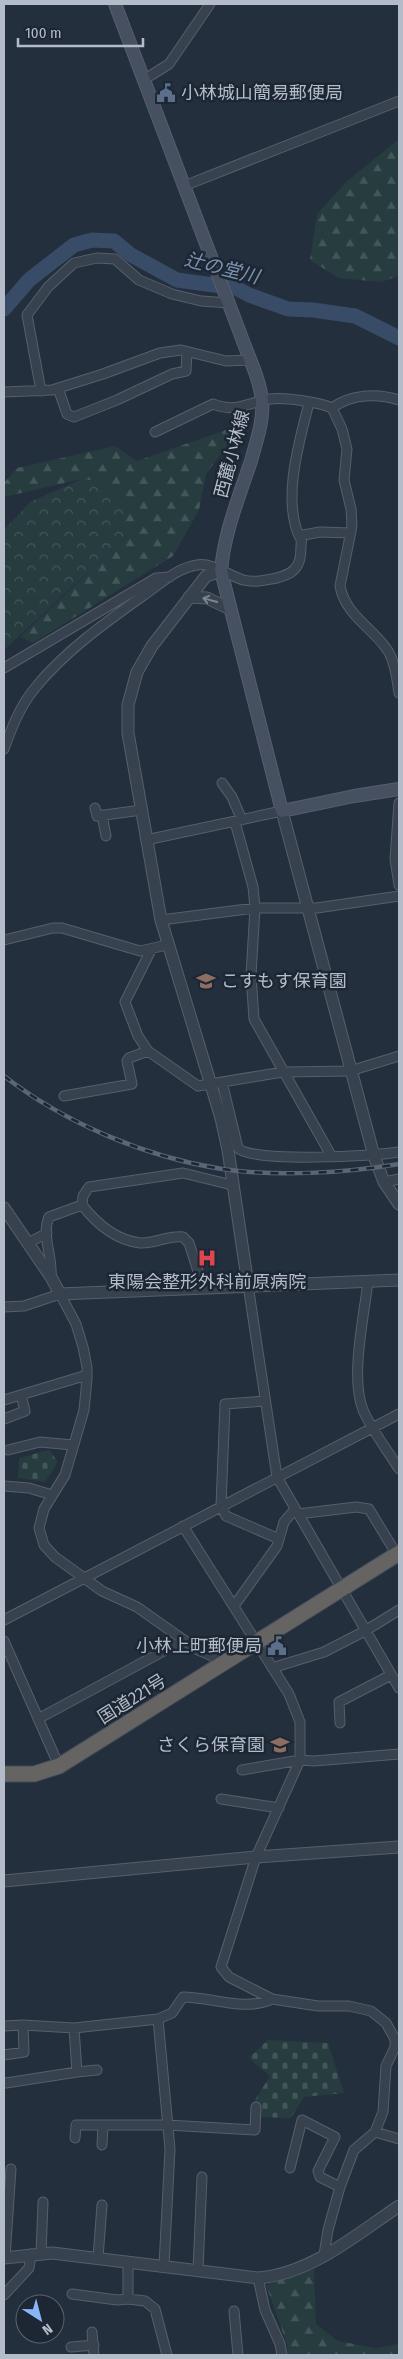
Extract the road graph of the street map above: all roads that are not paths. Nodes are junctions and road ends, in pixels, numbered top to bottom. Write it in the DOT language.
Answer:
graph roads {
  1 [pos="115,4"];
  2 [pos="210,4"];
  3 [pos="145,79"];
  4 [pos="399,101"];
  5 [pos="184,186"];
  6 [pos="228,303"];
  7 [pos="186,352"];
  8 [pos="250,360"];
  9 [pos="58,388"];
  10 [pos="41,391"];
  11 [pos="4,392"];
  12 [pos="399,400"];
  13 [pos="262,401"];
  14 [pos="309,403"];
  15 [pos="332,408"];
  16 [pos="155,432"];
  17 [pos="350,533"];
  18 [pos="301,540"];
  19 [pos="221,570"];
  20 [pos="170,577"];
  21 [pos="189,597"];
  22 [pos="230,609"];
  23 [pos="4,668"];
  24 [pos="399,693"];
  25 [pos="4,748"];
  26 [pos="222,783"];
  27 [pos="399,789"];
  28 [pos="399,803"];
  29 [pos="95,808"];
  30 [pos="142,810"];
  31 [pos="282,811"];
  32 [pos="102,815"];
  33 [pos="238,821"];
  34 [pos="106,836"];
  35 [pos="146,840"];
  36 [pos="399,885"];
  37 [pos="399,896"];
  38 [pos="256,908"];
  39 [pos="308,908"];
  40 [pos="161,920"];
  41 [pos="4,940"];
  42 [pos="167,945"];
  43 [pos="151,950"];
  44 [pos="148,1051"];
  45 [pos="399,1056"];
  46 [pos="350,1071"];
  47 [pos="283,1072"];
  48 [pos="216,1083"];
  49 [pos="64,1096"];
  50 [pos="399,1152"];
  51 [pos="374,1156"];
  52 [pos="332,1157"];
  53 [pos="399,1179"];
  54 [pos="384,1182"];
  55 [pos="232,1185"];
  56 [pos="399,1204"];
  57 [pos="82,1205"];
  58 [pos="4,1208"];
  59 [pos="47,1233"];
  60 [pos="28,1243"];
  61 [pos="51,1277"];
  62 [pos="399,1280"];
  63 [pos="368,1281"];
  64 [pos="248,1285"];
  65 [pos="203,1287"];
  66 [pos="60,1294"];
  67 [pos="4,1307"];
  68 [pos="87,1375"];
  69 [pos="21,1395"];
  70 [pos="4,1400"];
  71 [pos="265,1401"];
  72 [pos="399,1414"];
  73 [pos="4,1419"];
  74 [pos="374,1428"];
  75 [pos="73,1445"];
  76 [pos="8,1450"];
  77 [pos="399,1469"];
  78 [pos="278,1477"];
  79 [pos="4,1486"];
  80 [pos="52,1495"];
  81 [pos="221,1506"];
  82 [pos="297,1512"];
  83 [pos="183,1526"];
  84 [pos="279,1539"];
  85 [pos="398,1554"];
  86 [pos="84,1578"];
  87 [pos="343,1589"];
  88 [pos="234,1606"];
  89 [pos="399,1610"];
  90 [pos="4,1620"];
  91 [pos="365,1632"];
  92 [pos="184,1640"];
  93 [pos="4,1641"];
  94 [pos="256,1644"];
  95 [pos="226,1662"];
  96 [pos="272,1668"];
  97 [pos="391,1675"];
  98 [pos="399,1688"];
  99 [pos="38,1720"];
  100 [pos="340,1723"];
  101 [pos="399,1754"];
  102 [pos="300,1760"];
  103 [pos="59,1766"];
  104 [pos="242,1770"];
  105 [pos="4,1774"];
  106 [pos="221,1799"];
  107 [pos="279,1808"];
  108 [pos="399,1847"];
  109 [pos="256,1858"];
  110 [pos="4,1881"];
  111 [pos="272,1999"];
  112 [pos="158,2019"];
  113 [pos="23,2025"];
  114 [pos="4,2026"];
  115 [pos="74,2028"];
  116 [pos="4,2055"];
  117 [pos="97,2070"];
  118 [pos="77,2072"];
  119 [pos="6,2083"];
  120 [pos="256,2107"];
  121 [pos="103,2125"];
  122 [pos="167,2125"];
  123 [pos="375,2132"];
  124 [pos="75,2138"];
  125 [pos="399,2139"];
  126 [pos="102,2145"];
  127 [pos="290,2168"];
  128 [pos="11,2169"];
  129 [pos="202,2177"];
  130 [pos="340,2187"];
  131 [pos="43,2202"];
  132 [pos="102,2205"];
  133 [pos="399,2206"];
  134 [pos="36,2254"];
  135 [pos="324,2255"];
  136 [pos="4,2257"];
  137 [pos="98,2258"];
  138 [pos="128,2262"];
  139 [pos="164,2266"];
  140 [pos="198,2270"];
  141 [pos="258,2278"];
  142 [pos="72,2294"];
  143 [pos="4,2295"];
  144 [pos="128,2299"];
  145 [pos="234,2311"];
  146 [pos="92,2332"];
  147 [pos="94,2345"];
  148 [pos="71,2347"];
  149 [pos="94,2355"];
  150 [pos="167,2355"];
  151 [pos="238,2355"];
  152 [pos="282,2355"];
  1 -- 3 [label="main road, 西麓小林線"];
  2 -- 3 [label="street"];
  3 -- 5 [label="main road, 西麓小林線"];
  4 -- 5 [label="street"];
  5 -- 6 [label="main road, 西麓小林線"];
  6 -- 8 [label="main road, 西麓小林線"];
  6 -- 10 [label="street"];
  7 -- 8 [label="street"];
  7 -- 9 [label="street"];
  7 -- 9 [label="street"];
  8 -- 13 [label="main road, 西麓小林線"];
  9 -- 10 [label="street"];
  10 -- 11 [label="street"];
  12 -- 15 [label="street"];
  13 -- 14 [label="street"];
  13 -- 16 [label="street"];
  13 -- 19 [label="main road, 西麓小林線"];
  14 -- 15 [label="street"];
  14 -- 18 [label="street"];
  15 -- 17 [label="street"];
  17 -- 18 [label="street"];
  17 -- 24 [label="street"];
  18 -- 19 [label="street"];
  19 -- 20 [label="street"];
  19 -- 21 [label="street"];
  19 -- 22 [label="main road, 西麓小林線"];
  20 -- 23 [label="street"];
  20 -- 25 [label="street"];
  22 -- 21 [label="street, one-way"];
  21 -- 30 [label="street"];
  22 -- 31 [label="main road, 西麓小林線"];
  26 -- 33 [label="street"];
  27 -- 31 [label="main road"];
  28 -- 36 [label="street"];
  29 -- 32 [label="street"];
  30 -- 32 [label="street"];
  30 -- 35 [label="street"];
  31 -- 33 [label="street"];
  31 -- 39 [label="street"];
  32 -- 34 [label="street"];
  33 -- 35 [label="street"];
  33 -- 38 [label="street"];
  35 -- 40 [label="street"];
  37 -- 39 [label="street"];
  38 -- 39 [label="street"];
  38 -- 40 [label="street"];
  38 -- 47 [label="street"];
  39 -- 46 [label="street"];
  40 -- 42 [label="street"];
  41 -- 43 [label="street"];
  42 -- 43 [label="street"];
  42 -- 48 [label="street"];
  43 -- 44 [label="street"];
  44 -- 48 [label="street"];
  44 -- 49 [label="street"];
  45 -- 46 [label="street"];
  46 -- 47 [label="street"];
  46 -- 51 [label="street"];
  47 -- 48 [label="street"];
  47 -- 52 [label="street"];
  48 -- 52 [label="street"];
  48 -- 55 [label="street"];
  50 -- 51 [label="street"];
  51 -- 52 [label="street"];
  51 -- 54 [label="street"];
  53 -- 54 [label="street"];
  54 -- 56 [label="street"];
  55 -- 57 [label="street"];
  55 -- 64 [label="street"];
  57 -- 59 [label="street"];
  57 -- 65 [label="street"];
  58 -- 60 [label="street"];
  59 -- 60 [label="street"];
  59 -- 61 [label="street"];
  60 -- 61 [label="street"];
  61 -- 66 [label="street"];
  62 -- 63 [label="street"];
  63 -- 64 [label="street"];
  63 -- 74 [label="street"];
  64 -- 65 [label="street"];
  64 -- 71 [label="street"];
  65 -- 66 [label="street"];
  66 -- 67 [label="street"];
  66 -- 68 [label="street"];
  68 -- 69 [label="street"];
  68 -- 75 [label="street"];
  69 -- 70 [label="street"];
  69 -- 73 [label="street"];
  71 -- 78 [label="street"];
  71 -- 81 [label="street"];
  72 -- 74 [label="street"];
  74 -- 77 [label="street"];
  74 -- 78 [label="street"];
  75 -- 76 [label="street"];
  75 -- 80 [label="street"];
  78 -- 81 [label="street"];
  78 -- 82 [label="street"];
  79 -- 80 [label="street"];
  80 -- 86 [label="street"];
  81 -- 83 [label="street"];
  81 -- 84 [label="street"];
  82 -- 84 [label="street"];
  82 -- 85 [label="street"];
  82 -- 87 [label="street"];
  83 -- 86 [label="street"];
  83 -- 88 [label="street"];
  84 -- 88 [label="street"];
  85 -- 87 [label="highway, 国道221号"];
  86 -- 90 [label="street"];
  86 -- 92 [label="street"];
  87 -- 91 [label="street"];
  87 -- 94 [label="highway, 国道221号"];
  88 -- 94 [label="street"];
  89 -- 91 [label="street"];
  91 -- 96 [label="street"];
  91 -- 97 [label="street"];
  92 -- 95 [label="street"];
  92 -- 99 [label="street"];
  93 -- 99 [label="street"];
  94 -- 95 [label="highway, 国道221号"];
  94 -- 96 [label="street"];
  95 -- 103 [label="highway, 国道221号"];
  96 -- 102 [label="street"];
  97 -- 98 [label="street"];
  97 -- 100 [label="street"];
  99 -- 103 [label="street"];
  101 -- 102 [label="street"];
  102 -- 104 [label="street"];
  102 -- 107 [label="street"];
  103 -- 105 [label="highway, 国道221号"];
  106 -- 107 [label="street"];
  107 -- 109 [label="street"];
  108 -- 109 [label="street"];
  109 -- 110 [label="street"];
  109 -- 111 [label="street"];
  111 -- 112 [label="street"];
  111 -- 123 [label="street"];
  112 -- 115 [label="street"];
  112 -- 122 [label="street"];
  113 -- 114 [label="street"];
  113 -- 115 [label="street"];
  113 -- 116 [label="street"];
  115 -- 118 [label="street"];
  117 -- 118 [label="street"];
  118 -- 119 [label="street"];
  120 -- 122 [label="street"];
  121 -- 122 [label="street"];
  121 -- 124 [label="street"];
  121 -- 126 [label="street"];
  122 -- 139 [label="street"];
  123 -- 125 [label="street"];
  123 -- 130 [label="street"];
  127 -- 130 [label="street"];
  128 -- 136 [label="street"];
  129 -- 140 [label="street"];
  130 -- 135 [label="street"];
  131 -- 134 [label="street"];
  132 -- 137 [label="street"];
  133 -- 135 [label="street"];
  134 -- 136 [label="street"];
  134 -- 137 [label="street"];
  134 -- 143 [label="street"];
  135 -- 141 [label="street"];
  137 -- 138 [label="street"];
  138 -- 139 [label="street"];
  138 -- 144 [label="street"];
  139 -- 140 [label="street"];
  140 -- 141 [label="street"];
  141 -- 152 [label="street"];
  142 -- 144 [label="street"];
  144 -- 150 [label="street"];
  145 -- 151 [label="street"];
  146 -- 147 [label="street"];
  147 -- 148 [label="street"];
  147 -- 149 [label="street"];
}
